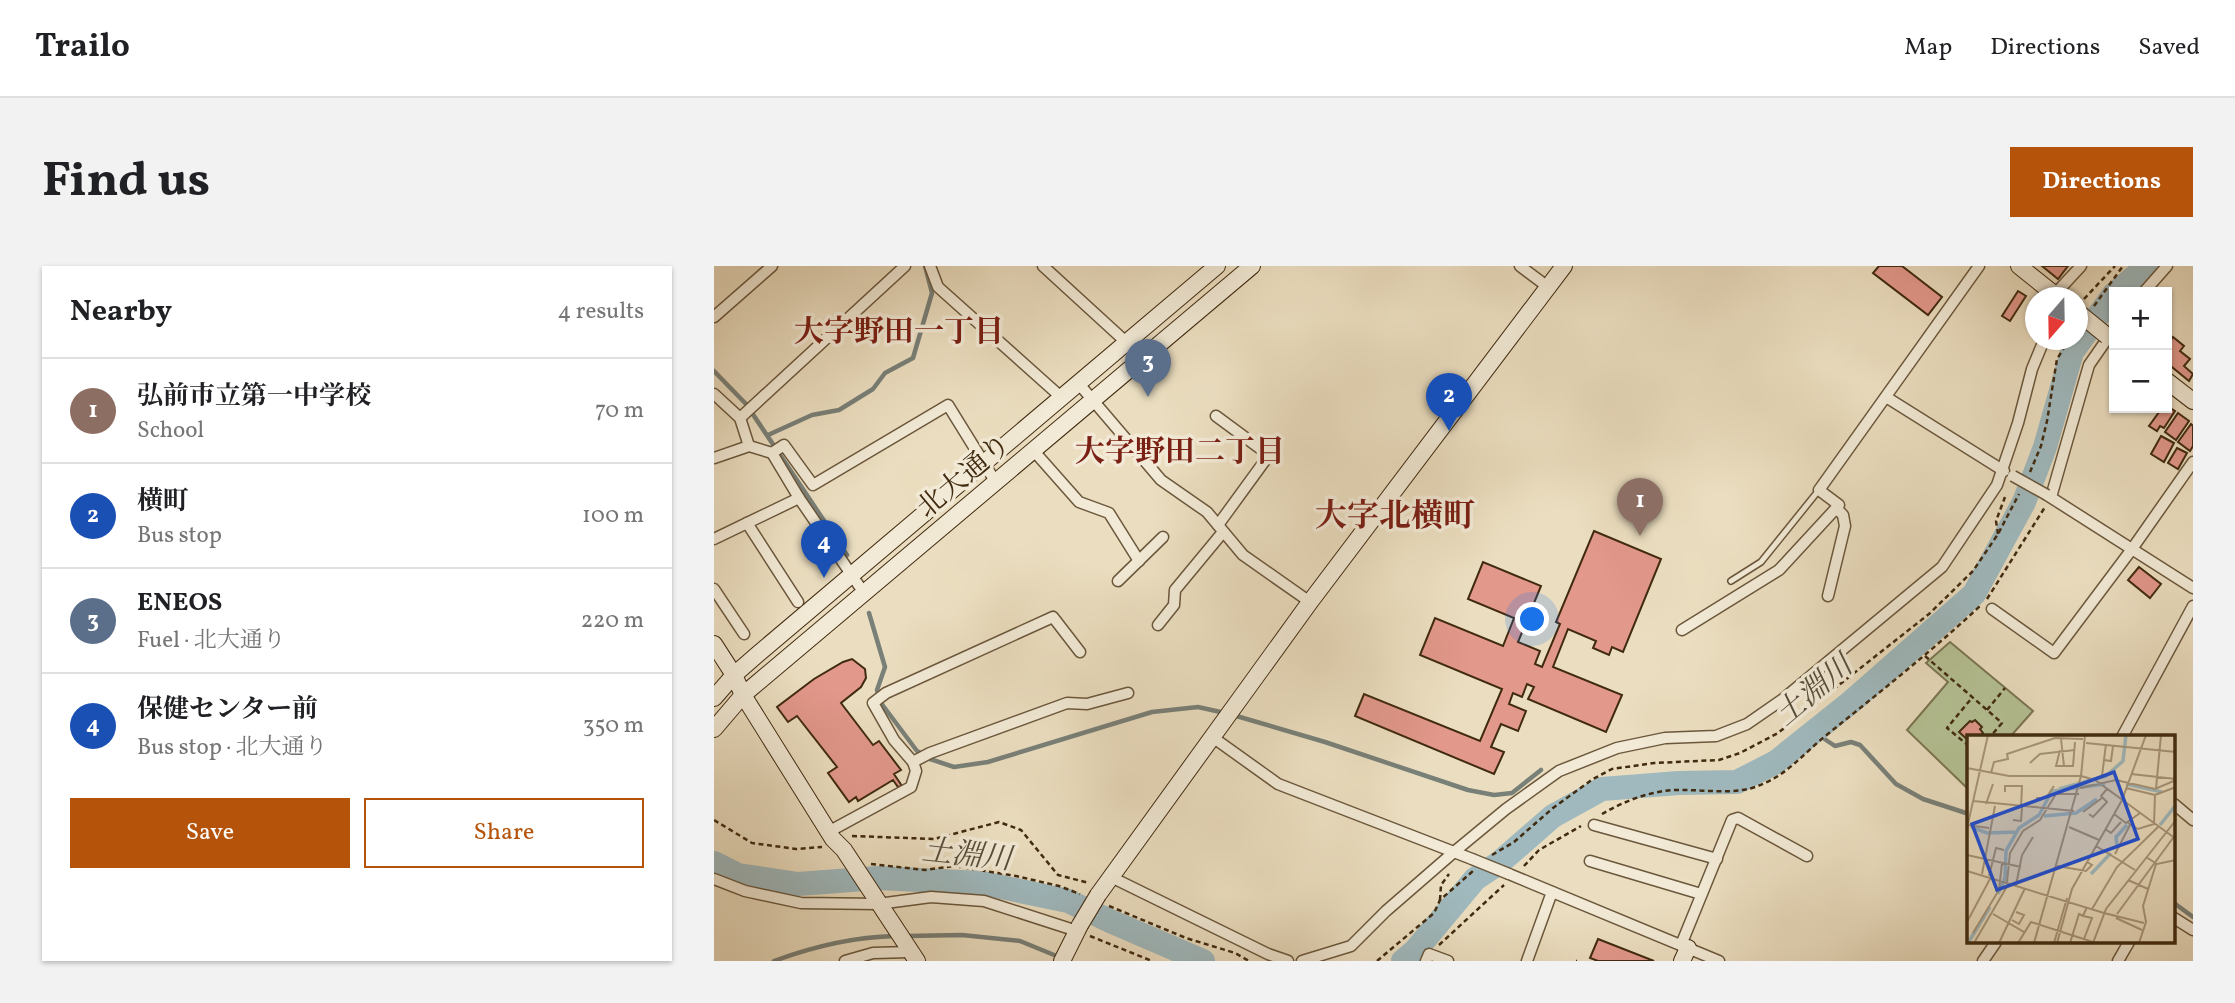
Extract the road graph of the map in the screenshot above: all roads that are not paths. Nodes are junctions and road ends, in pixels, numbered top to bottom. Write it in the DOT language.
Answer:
graph roads {
  1 [pos="772,266"];
  2 [pos="905,266"];
  3 [pos="930,266"];
  4 [pos="1043,266"];
  5 [pos="1217,266"];
  6 [pos="1252,266"];
  7 [pos="1520,266"];
  8 [pos="1564,266"];
  9 [pos="1979,266"];
  10 [pos="2019,266"];
  11 [pos="2081,266"];
  12 [pos="2167,266"];
  13 [pos="1548,287"];
  14 [pos="2046,287"];
  15 [pos="2064,287"];
  16 [pos="2148,287"];
  17 [pos="2088,314"];
  18 [pos="714,317"];
  19 [pos="2109,334"];
  20 [pos="2109,339"];
  21 [pos="1126,342"];
  22 [pos="2041,350"];
  23 [pos="1079,384"];
  24 [pos="2172,385"];
  25 [pos="714,394"];
  26 [pos="1061,397"];
  27 [pos="1886,397"];
  28 [pos="1093,401"];
  29 [pos="2193,401"];
  30 [pos="746,413"];
  31 [pos="1216,416"];
  32 [pos="749,446"];
  33 [pos="776,450"];
  34 [pos="1033,450"];
  35 [pos="714,458"];
  36 [pos="2193,462"];
  37 [pos="983,463"];
  38 [pos="2001,470"];
  39 [pos="995,481"];
  40 [pos="1819,491"];
  41 [pos="2049,496"];
  42 [pos="799,498"];
  43 [pos="1836,508"];
  44 [pos="747,523"];
  45 [pos="1221,528"];
  46 [pos="1163,537"];
  47 [pos="714,539"];
  48 [pos="2132,550"];
  49 [pos="1139,561"];
  50 [pos="852,575"];
  51 [pos="1118,581"];
  52 [pos="1731,581"];
  53 [pos="2193,588"];
  54 [pos="714,589"];
  55 [pos="864,593"];
  56 [pos="1828,596"];
  57 [pos="799,602"];
  58 [pos="1310,602"];
  59 [pos="2193,606"];
  60 [pos="1993,609"];
  61 [pos="1158,625"];
  62 [pos="1682,630"];
  63 [pos="744,634"];
  64 [pos="714,644"];
  65 [pos="1080,652"];
  66 [pos="734,675"];
  67 [pos="1128,693"];
  68 [pos="743,695"];
  69 [pos="714,698"];
  70 [pos="714,729"];
  71 [pos="2123,735"];
  72 [pos="1211,736"];
  73 [pos="921,757"];
  74 [pos="2176,806"];
  75 [pos="2193,820"];
  76 [pos="1591,822"];
  77 [pos="835,839"];
  78 [pos="1454,852"];
  79 [pos="1807,856"];
  80 [pos="1717,859"];
  81 [pos="1590,861"];
  82 [pos="714,879"];
  83 [pos="1104,890"];
  84 [pos="1552,892"];
  85 [pos="1701,894"];
  86 [pos="876,900"];
  87 [pos="2176,919"];
  88 [pos="1079,928"];
  89 [pos="2193,930"];
  90 [pos="1995,944"];
  91 [pos="2128,944"];
  92 [pos="909,951"];
  93 [pos="1684,951"];
  94 [pos="1428,958"];
  95 [pos="845,961"];
  96 [pos="1062,961"];
  97 [pos="1288,961"];
  98 [pos="1302,961"];
  99 [pos="1448,961"];
  100 [pos="1527,961"];
  101 [pos="1719,961"];
  102 [pos="1983,961"];
  103 [pos="2118,961"];
  1 -- 18 [label="street"];
  2 -- 30 [label="street"];
  3 -- 26 [label="street"];
  4 -- 21 [label="street"];
  5 -- 21 [label="street, 北大通り"];
  6 -- 28 [label="street, 北大通り"];
  7 -- 13 [label="street"];
  8 -- 13 [label="street"];
  9 -- 27 [label="street"];
  10 -- 14 [label="street"];
  11 -- 15 [label="street"];
  12 -- 16 [label="street"];
  13 -- 58 [label="street"];
  17 -- 19 [label="street, bridge"];
  20 -- 41 [label="street"];
  21 -- 23 [label="street, 北大通り"];
  22 -- 38 [label="street"];
  23 -- 26 [label="street, 北大通り"];
  23 -- 28 [label="street"];
  24 -- 29 [label="street"];
  25 -- 30 [label="street"];
  26 -- 37 [label="street, 北大通り"];
  27 -- 38 [label="street"];
  27 -- 40 [label="street"];
  28 -- 34 [label="street, 北大通り"];
  28 -- 45 [label="street"];
  30 -- 32 [label="street"];
  31 -- 45 [label="street"];
  32 -- 33 [label="street"];
  32 -- 35 [label="street"];
  33 -- 37 [label="street"];
  33 -- 42 [label="street"];
  34 -- 39 [label="street, 北大通り"];
  34 -- 49 [label="street"];
  36 -- 48 [label="street"];
  37 -- 39 [label="street"];
  37 -- 50 [label="street, 北大通り"];
  38 -- 41 [label="street, bridge"];
  38 -- 78 [label="street"];
  39 -- 55 [label="street, 北大通り"];
  40 -- 43 [label="street"];
  40 -- 52 [label="lane"];
  41 -- 48 [label="street"];
  42 -- 44 [label="street"];
  42 -- 50 [label="street"];
  43 -- 56 [label="street"];
  43 -- 62 [label="street"];
  44 -- 47 [label="street"];
  44 -- 57 [label="street"];
  45 -- 58 [label="street"];
  45 -- 61 [label="street"];
  46 -- 49 [label="street"];
  48 -- 53 [label="street"];
  48 -- 60 [label="street"];
  49 -- 51 [label="street"];
  50 -- 55 [label="street"];
  50 -- 66 [label="street, 北大通り"];
  54 -- 63 [label="street"];
  55 -- 68 [label="street, 北大通り"];
  58 -- 72 [label="street"];
  59 -- 71 [label="street"];
  64 -- 66 [label="street"];
  65 -- 73 [label="street"];
  66 -- 68 [label="street"];
  66 -- 69 [label="street, 北大通り"];
  67 -- 73 [label="street"];
  68 -- 70 [label="street, 北大通り"];
  68 -- 77 [label="street"];
  72 -- 78 [label="street"];
  72 -- 83 [label="street"];
  73 -- 77 [label="street"];
  74 -- 75 [label="street"];
  76 -- 80 [label="street"];
  77 -- 86 [label="street"];
  78 -- 84 [label="street, bridge"];
  78 -- 98 [label="street"];
  79 -- 80 [label="street"];
  80 -- 85 [label="street"];
  81 -- 85 [label="street"];
  82 -- 86 [label="street"];
  83 -- 88 [label="street, bridge"];
  83 -- 97 [label="street"];
  84 -- 93 [label="street"];
  84 -- 100 [label="street"];
  85 -- 93 [label="street"];
  86 -- 88 [label="street"];
  86 -- 92 [label="street"];
  87 -- 89 [label="street"];
  88 -- 96 [label="street"];
  90 -- 102 [label="street"];
  91 -- 103 [label="street"];
  92 -- 95 [label="street"];
  93 -- 101 [label="street"];
  94 -- 99 [label="street"];
}
